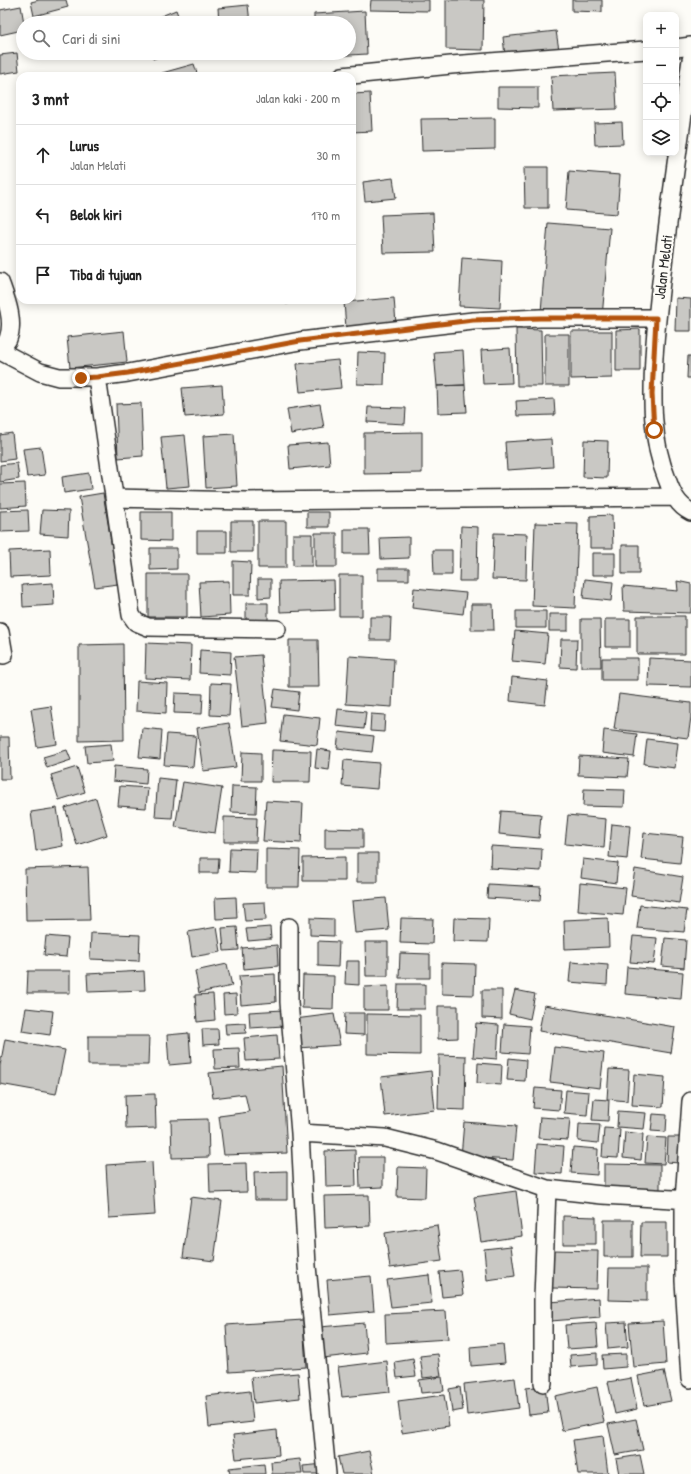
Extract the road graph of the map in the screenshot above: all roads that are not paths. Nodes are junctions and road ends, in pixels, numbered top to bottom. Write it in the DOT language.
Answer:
graph roads {
  1 [pos="691,46"];
  2 [pos="679,48"];
  3 [pos="643,50"];
  4 [pos="691,60"];
  5 [pos="356,75"];
  6 [pos="0,282"];
  7 [pos="656,318"];
  8 [pos="0,350"];
  9 [pos="97,377"];
  10 [pos="674,497"];
  11 [pos="114,498"];
  12 [pos="691,512"];
  13 [pos="277,629"];
  14 [pos="0,632"];
  15 [pos="4,655"];
  16 [pos="289,927"];
  17 [pos="691,1101"];
  18 [pos="300,1133"];
  19 [pos="547,1189"];
  20 [pos="687,1200"];
  21 [pos="690,1379"];
  22 [pos="543,1383"];
  23 [pos="327,1474"];
  1 -- 2 [label="street"];
  3 -- 5 [label="street"];
  4 -- 7 [label="street, Jalan Melati"];
  6 -- 8 [label="street"];
  7 -- 9 [label="street"];
  7 -- 10 [label="street, Jalan Melati"];
  8 -- 9 [label="street"];
  9 -- 11 [label="street"];
  10 -- 11 [label="street"];
  10 -- 12 [label="street, Jalan Melati"];
  11 -- 13 [label="street"];
  14 -- 15 [label="street"];
  16 -- 18 [label="street"];
  17 -- 20 [label="street"];
  18 -- 19 [label="street"];
  18 -- 23 [label="street"];
  19 -- 20 [label="street"];
  19 -- 22 [label="street"];
  20 -- 21 [label="street"];
}
